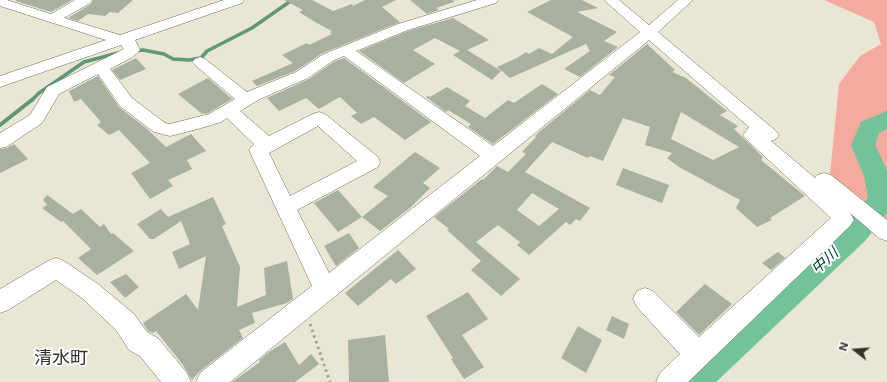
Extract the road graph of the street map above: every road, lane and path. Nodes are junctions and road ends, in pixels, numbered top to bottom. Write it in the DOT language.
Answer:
graph roads {
  1 [pos="85,0"];
  2 [pos="216,0"];
  3 [pos="237,0"];
  4 [pos="491,0"];
  5 [pos="611,0"];
  6 [pos="686,0"];
  7 [pos="0,2"];
  8 [pos="52,19"];
  9 [pos="650,32"];
  10 [pos="114,38"];
  11 [pos="347,50"];
  12 [pos="200,62"];
  13 [pos="101,67"];
  14 [pos="0,73"];
  15 [pos="0,82"];
  16 [pos="247,100"];
  17 [pos="229,110"];
  18 [pos="760,127"];
  19 [pos="0,142"];
  20 [pos="268,145"];
  21 [pos="493,156"];
  22 [pos="285,206"];
  23 [pos="887,232"];
  24 [pos="326,290"];
  25 [pos="645,299"];
  26 [pos="0,302"];
  27 [pos="304,307"];
  28 [pos="699,355"];
  29 [pos="178,382"];
  30 [pos="209,382"];
  31 [pos="330,382"];
  32 [pos="669,382"];
  1 -- 8 [label="street"];
  2 -- 10 [label="street"];
  3 -- 10 [label="street"];
  4 -- 11 [label="street"];
  5 -- 9 [label="street"];
  6 -- 9 [label="street"];
  7 -- 8 [label="street"];
  8 -- 10 [label="street"];
  9 -- 18 [label="street"];
  9 -- 21 [label="street"];
  10 -- 13 [label="street"];
  10 -- 14 [label="street"];
  10 -- 15 [label="street"];
  11 -- 16 [label="street"];
  11 -- 21 [label="street"];
  12 -- 16 [label="street"];
  13 -- 17 [label="street"];
  13 -- 19 [label="street"];
  16 -- 17 [label="street"];
  17 -- 20 [label="street"];
  18 -- 23 [label="street"];
  18 -- 28 [label="street"];
  20 -- 22 [label="street"];
  20 -- 22 [label="street"];
  21 -- 24 [label="street"];
  22 -- 24 [label="street"];
  24 -- 27 [label="street"];
  25 -- 28 [label="street"];
  26 -- 29 [label="street"];
  27 -- 30 [label="street"];
  27 -- 31 [label="path"];
  28 -- 32 [label="street"];
}
